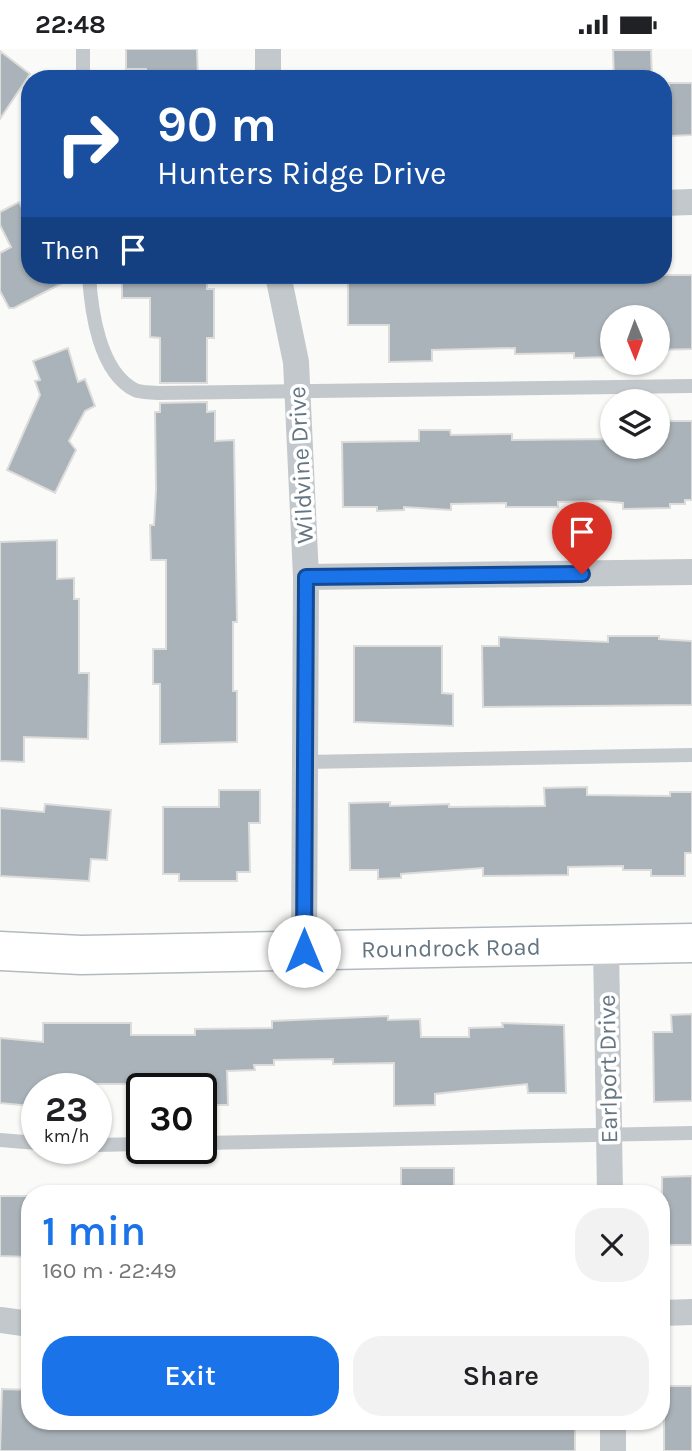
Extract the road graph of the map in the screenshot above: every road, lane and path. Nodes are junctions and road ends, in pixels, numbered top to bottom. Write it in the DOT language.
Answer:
graph roads {
  1 [pos="83,49"];
  2 [pos="268,49"];
  3 [pos="83,70"];
  4 [pos="268,70"];
  5 [pos="692,202"];
  6 [pos="672,203"];
  7 [pos="89,284"];
  8 [pos="280,284"];
  9 [pos="692,386"];
  10 [pos="298,390"];
  11 [pos="692,572"];
  12 [pos="306,577"];
  13 [pos="692,755"];
  14 [pos="305,762"];
  15 [pos="692,943"];
  16 [pos="607,944"];
  17 [pos="0,951"];
  18 [pos="304,951"];
  19 [pos="692,1133"];
  20 [pos="609,1134"];
  21 [pos="0,1140"];
  22 [pos="21,1142"];
  23 [pos="217,1143"];
  24 [pos="610,1185"];
  25 [pos="670,1313"];
  26 [pos="692,1313"];
  27 [pos="0,1321"];
  28 [pos="21,1323"];
  29 [pos="613,1430"];
  30 [pos="613,1451"];
  1 -- 3 [label="lane"];
  2 -- 4 [label="street"];
  5 -- 6 [label="street"];
  7 -- 10 [label="lane"];
  8 -- 10 [label="street, Wildvine Drive"];
  9 -- 10 [label="lane"];
  10 -- 12 [label="street, Wildvine Drive"];
  11 -- 12 [label="street"];
  12 -- 14 [label="street, Wildvine Drive"];
  13 -- 14 [label="lane"];
  14 -- 18 [label="street, Wildvine Drive"];
  15 -- 16 [label="street, Roundrock Road"];
  16 -- 18 [label="street, Roundrock Road"];
  16 -- 20 [label="street, Earlport Drive"];
  17 -- 18 [label="street, Roundrock Road"];
  19 -- 20 [label="lane"];
  20 -- 23 [label="lane"];
  20 -- 24 [label="street, Earlport Drive"];
  21 -- 22 [label="lane"];
  25 -- 26 [label="street"];
  27 -- 28 [label="street"];
  29 -- 30 [label="street"];
}
